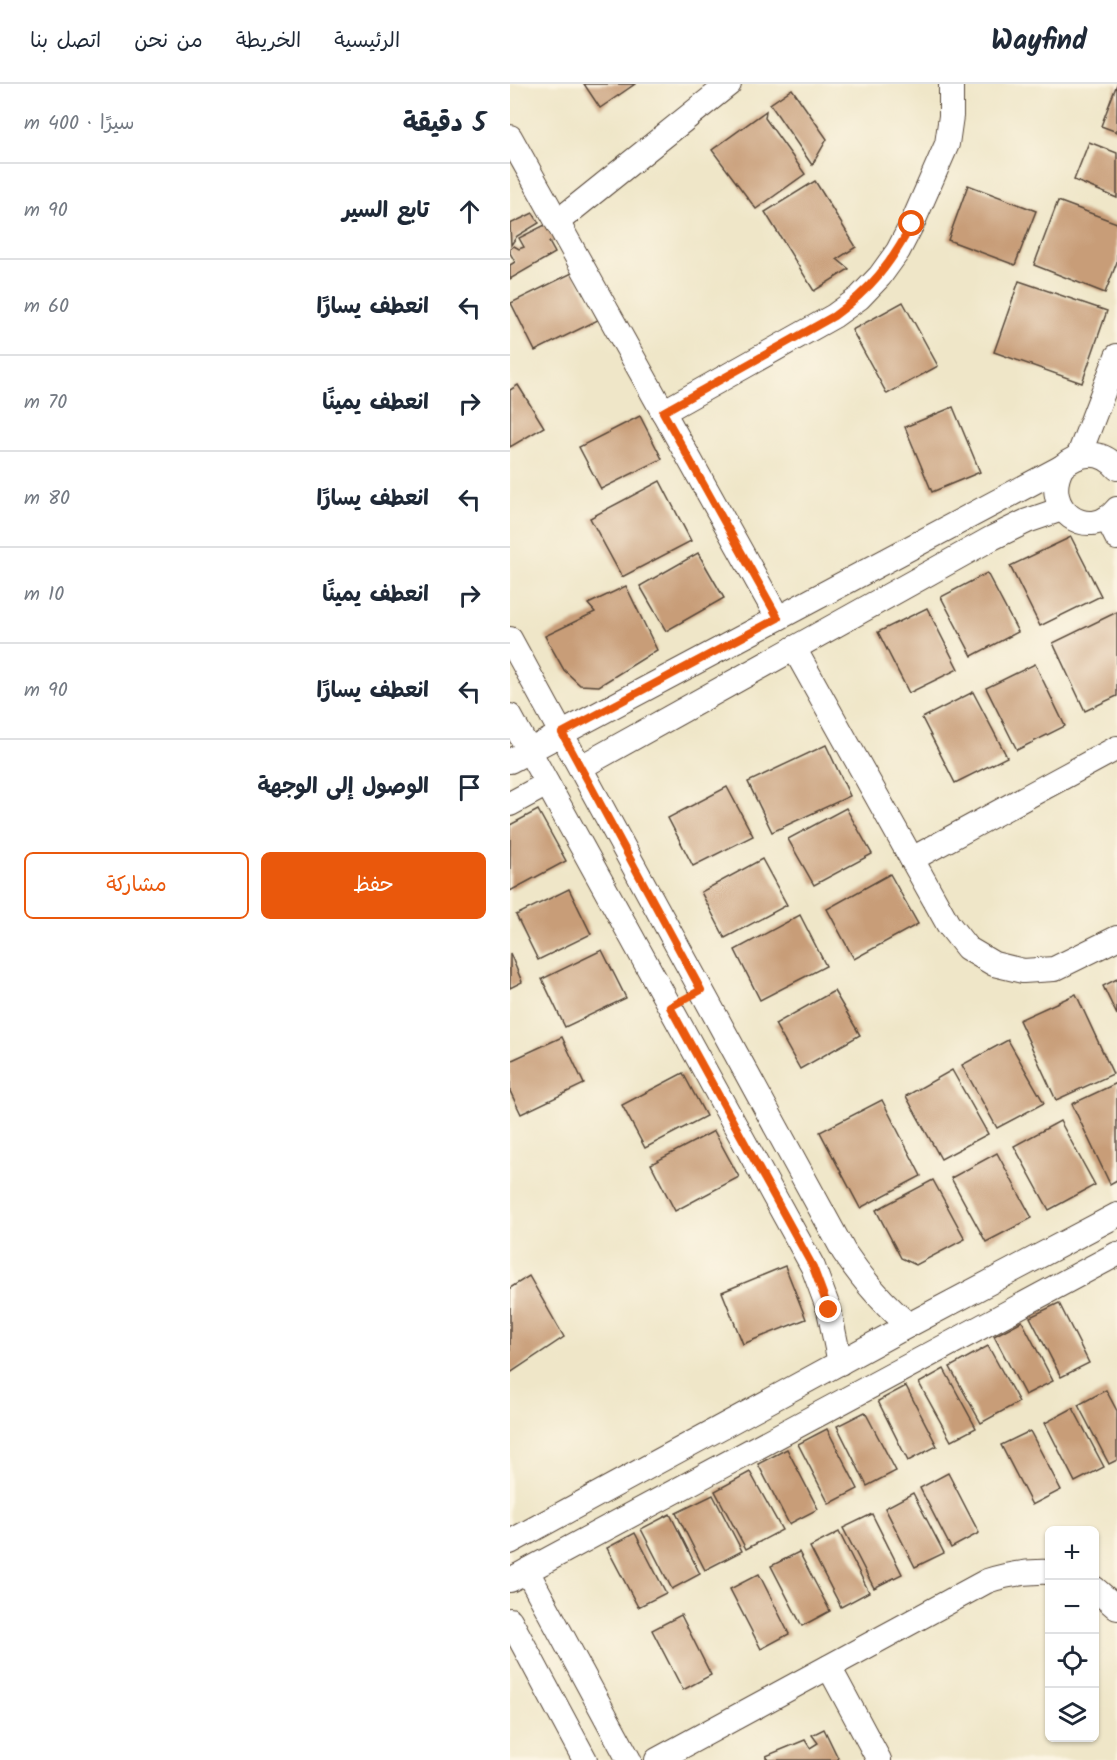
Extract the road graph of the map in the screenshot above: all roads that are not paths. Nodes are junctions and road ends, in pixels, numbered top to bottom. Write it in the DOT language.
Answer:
graph roads {
  1 [pos="729,84"];
  2 [pos="951,84"];
  3 [pos="510,137"];
  4 [pos="557,222"];
  5 [pos="1117,356"];
  6 [pos="663,412"];
  7 [pos="1071,461"];
  8 [pos="1116,464"];
  9 [pos="1062,509"];
  10 [pos="1114,521"];
  11 [pos="778,618"];
  12 [pos="510,639"];
  13 [pos="794,648"];
  14 [pos="510,716"];
  15 [pos="562,733"];
  16 [pos="1117,748"];
  17 [pos="520,756"];
  18 [pos="581,767"];
  19 [pos="547,784"];
  20 [pos="510,804"];
  21 [pos="912,859"];
  22 [pos="1117,938"];
  23 [pos="701,990"];
  24 [pos="670,1007"];
  25 [pos="1117,1215"];
  26 [pos="1117,1254"];
  27 [pos="919,1320"];
  28 [pos="946,1347"];
  29 [pos="840,1363"];
  30 [pos="510,1542"];
  31 [pos="1045,1572"];
  32 [pos="518,1575"];
  33 [pos="1099,1592"];
  34 [pos="1117,1608"];
  35 [pos="510,1620"];
  36 [pos="829,1667"];
  37 [pos="585,1760"];
  38 [pos="629,1760"];
  39 [pos="657,1760"];
  40 [pos="879,1760"];
  1 -- 4 [label="street"];
  2 -- 6 [label="street"];
  3 -- 4 [label="street"];
  4 -- 6 [label="street"];
  5 -- 7 [label="street"];
  6 -- 11 [label="street"];
  7 -- 8 [label="street"];
  7 -- 9 [label="street"];
  7 -- 11 [label="street"];
  9 -- 10 [label="street"];
  9 -- 13 [label="street"];
  11 -- 15 [label="street"];
  12 -- 15 [label="street"];
  13 -- 18 [label="street"];
  13 -- 21 [label="street"];
  14 -- 17 [label="street"];
  15 -- 17 [label="street"];
  15 -- 18 [label="street"];
  16 -- 21 [label="street"];
  17 -- 19 [label="street"];
  18 -- 23 [label="street"];
  19 -- 20 [label="street"];
  19 -- 24 [label="street"];
  21 -- 22 [label="street"];
  23 -- 24 [label="street"];
  23 -- 27 [label="street"];
  24 -- 29 [label="street"];
  25 -- 27 [label="street"];
  26 -- 28 [label="street"];
  27 -- 28 [label="street"];
  27 -- 29 [label="street"];
  28 -- 32 [label="street"];
  29 -- 30 [label="street"];
  31 -- 36 [label="street"];
  32 -- 38 [label="street"];
  33 -- 34 [label="street"];
  35 -- 37 [label="street"];
  36 -- 39 [label="street"];
  36 -- 40 [label="street"];
}
